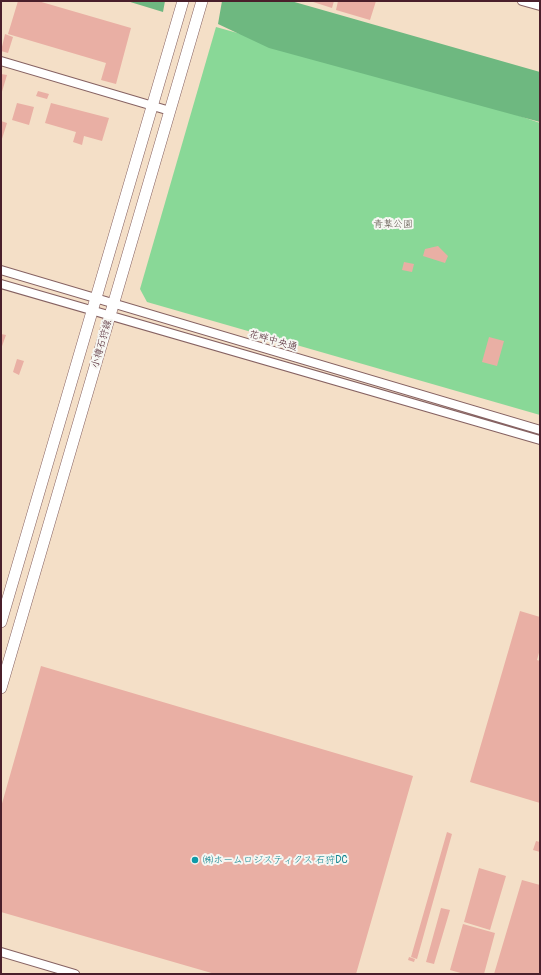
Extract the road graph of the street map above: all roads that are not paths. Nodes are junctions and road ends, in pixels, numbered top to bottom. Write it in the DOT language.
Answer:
graph roads {
  1 [pos="183,1"];
  2 [pos="202,1"];
  3 [pos="522,1"];
  4 [pos="540,6"];
  5 [pos="1,61"];
  6 [pos="152,105"];
  7 [pos="170,110"];
  8 [pos="1,270"];
  9 [pos="1,284"];
  10 [pos="97,298"];
  11 [pos="114,303"];
  12 [pos="92,311"];
  13 [pos="110,316"];
  14 [pos="540,430"];
  15 [pos="540,440"];
  16 [pos="1,622"];
  17 [pos="1,688"];
  18 [pos="1,952"];
  19 [pos="76,974"];
  1 -- 6 [label="main road, 小樽石狩線"];
  2 -- 7 [label="main road, 小樽石狩線"];
  3 -- 4 [label="street"];
  5 -- 6 [label="street"];
  6 -- 7 [label="street"];
  6 -- 10 [label="main road, 小樽石狩線"];
  7 -- 11 [label="main road, 小樽石狩線"];
  8 -- 10 [label="street, 花畔中央通"];
  9 -- 12 [label="street, 花畔中央通"];
  10 -- 11 [label="street, 花畔中央通"];
  10 -- 12 [label="main road, 小樽石狩線"];
  11 -- 13 [label="main road, 小樽石狩線"];
  11 -- 14 [label="street, 花畔中央通"];
  12 -- 13 [label="street, 花畔中央通"];
  12 -- 16 [label="main road, 小樽石狩線"];
  13 -- 15 [label="street, 花畔中央通"];
  13 -- 17 [label="main road, 小樽石狩線"];
  18 -- 19 [label="street"];
}
